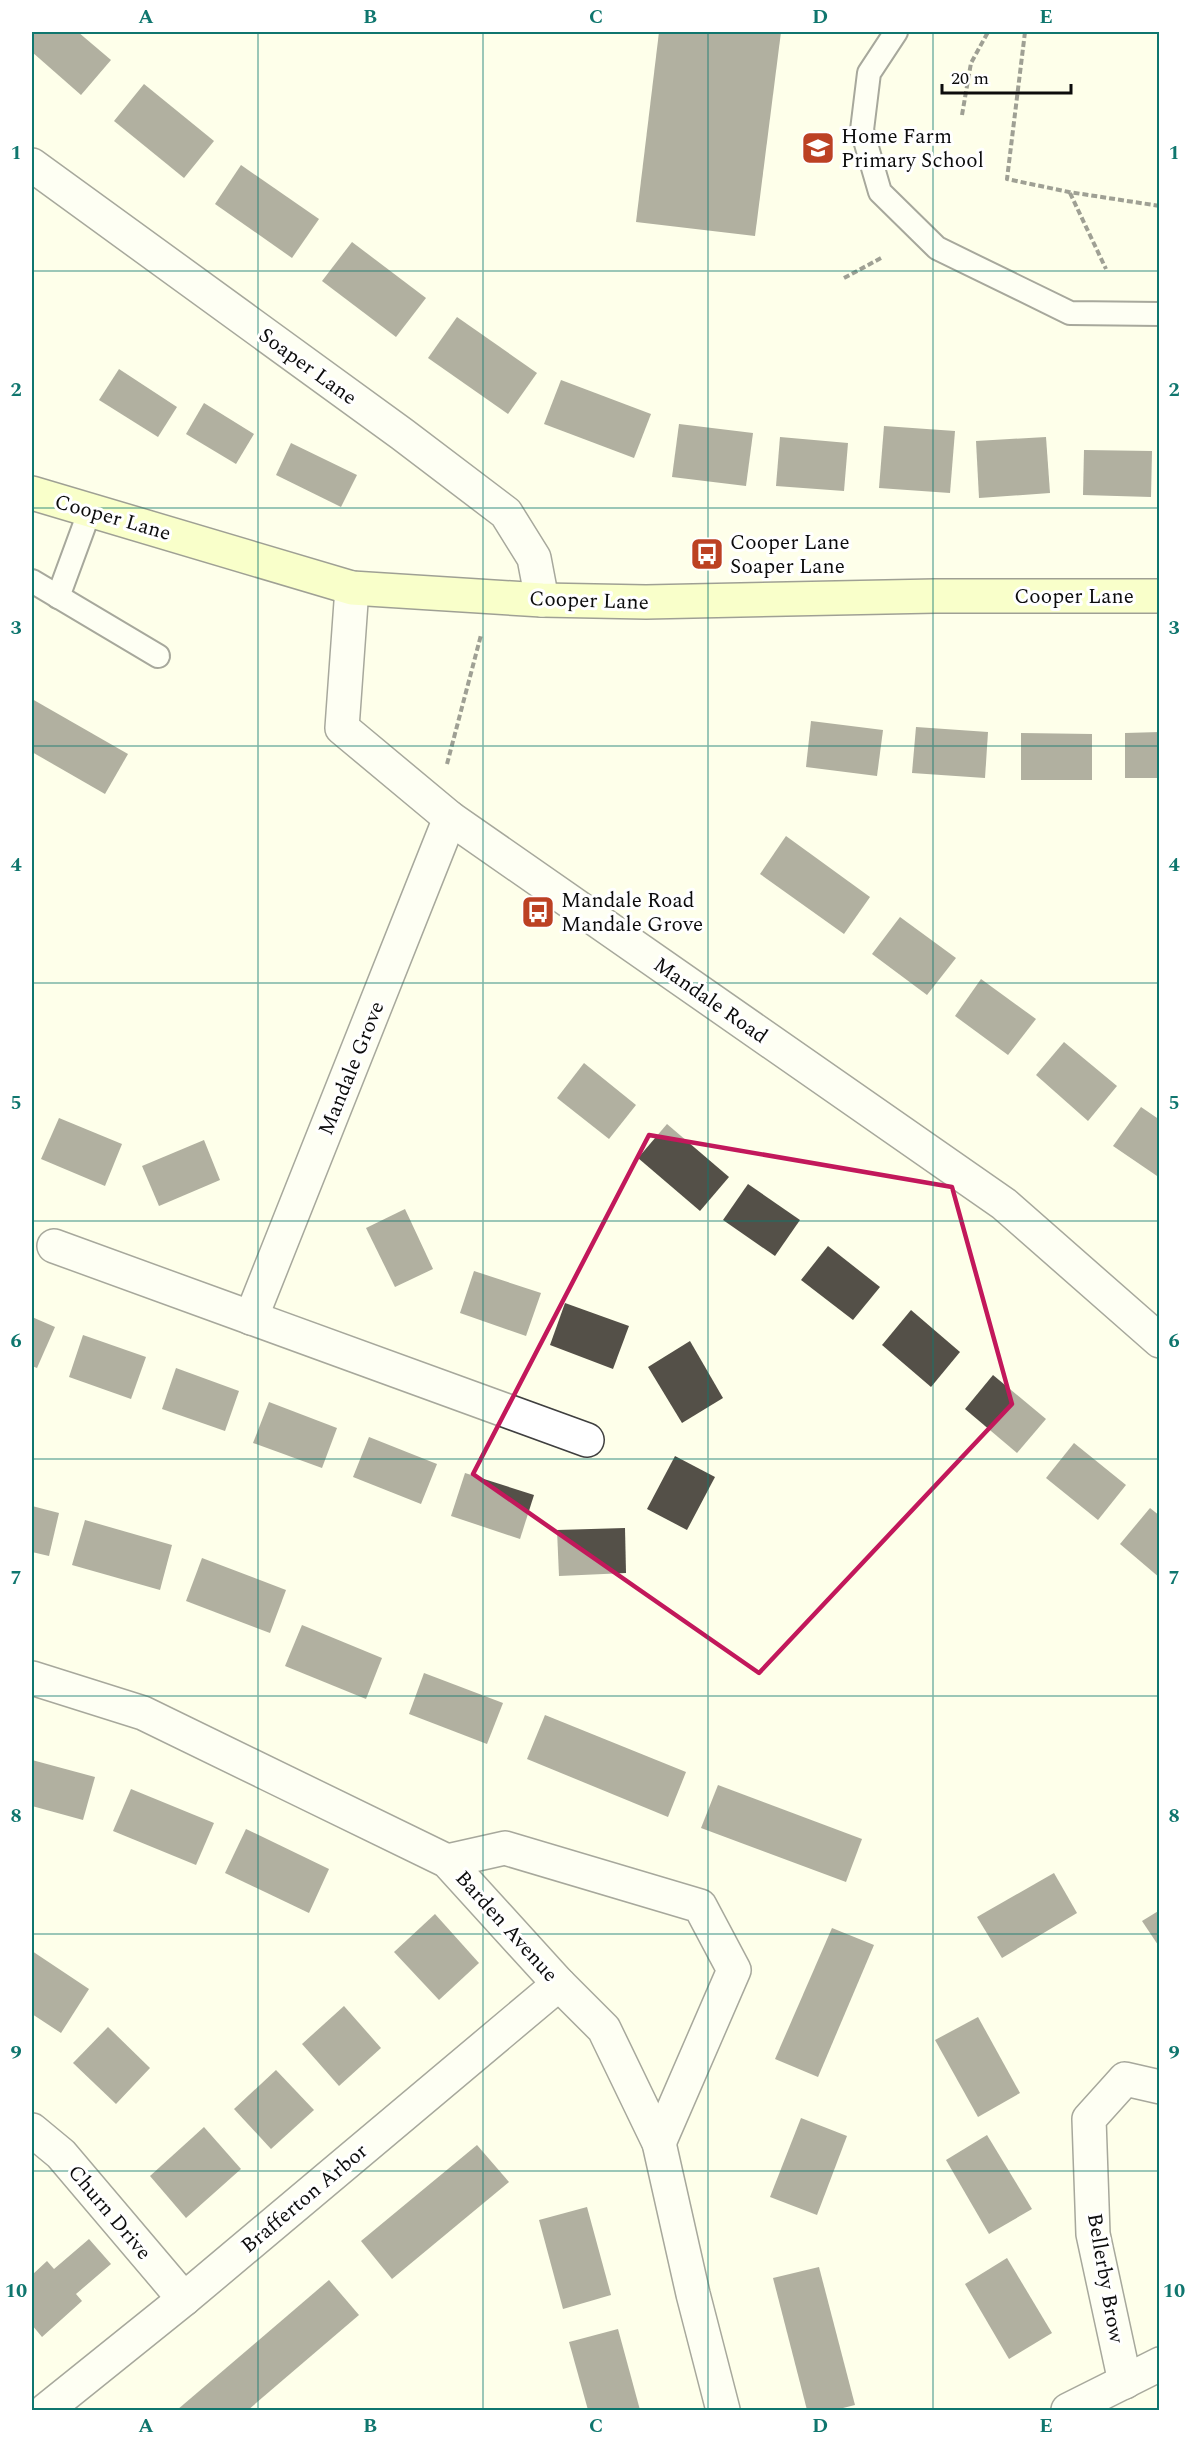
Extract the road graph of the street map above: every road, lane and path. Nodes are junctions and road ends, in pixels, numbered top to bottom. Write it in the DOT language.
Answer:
graph roads {
  1 [pos="896,32"];
  2 [pos="988,32"];
  3 [pos="1026,32"];
  4 [pos="962,115"];
  5 [pos="32,165"];
  6 [pos="1069,192"];
  7 [pos="1160,206"];
  8 [pos="883,257"];
  9 [pos="1106,269"];
  10 [pos="844,278"];
  11 [pos="1160,314"];
  12 [pos="32,494"];
  13 [pos="90,510"];
  14 [pos="32,581"];
  15 [pos="352,588"];
  16 [pos="1160,596"];
  17 [pos="58,597"];
  18 [pos="489,597"];
  19 [pos="542,600"];
  20 [pos="158,656"];
  21 [pos="425,796"];
  22 [pos="450,818"];
  23 [pos="54,1246"];
  24 [pos="251,1318"];
  25 [pos="1160,1341"];
  26 [pos="587,1440"];
  27 [pos="32,1678"];
  28 [pos="447,1861"];
  29 [pos="560,1984"];
  30 [pos="1160,2087"];
  31 [pos="32,2130"];
  32 [pos="659,2143"];
  33 [pos="184,2299"];
  34 [pos="1160,2364"];
  35 [pos="1125,2382"];
  36 [pos="46,2410"];
  37 [pos="723,2410"];
  38 [pos="1068,2410"];
  1 -- 11 [label="lane"];
  2 -- 4 [label="path"];
  3 -- 6 [label="path"];
  5 -- 19 [label="street, Soaper Lane"];
  6 -- 7 [label="path"];
  6 -- 9 [label="path"];
  8 -- 10 [label="path"];
  12 -- 13 [label="main road, Cooper Lane"];
  13 -- 15 [label="main road, Cooper Lane"];
  13 -- 17 [label="lane"];
  14 -- 17 [label="lane"];
  15 -- 18 [label="main road, Cooper Lane"];
  15 -- 21 [label="street, Mandale Road"];
  16 -- 19 [label="main road, Cooper Lane"];
  17 -- 20 [label="lane"];
  18 -- 19 [label="main road, Cooper Lane"];
  18 -- 21 [label="path"];
  21 -- 22 [label="street, Mandale Road"];
  22 -- 24 [label="street, Mandale Grove"];
  22 -- 25 [label="street, Mandale Road"];
  23 -- 24 [label="street"];
  24 -- 26 [label="street"];
  27 -- 28 [label="street, Barden Avenue"];
  28 -- 29 [label="street, Barden Avenue"];
  28 -- 32 [label="street"];
  29 -- 32 [label="street, Barden Avenue"];
  29 -- 33 [label="street, Brafferton Arbor"];
  30 -- 35 [label="street, Bellerby Brow"];
  31 -- 33 [label="street, Churn Drive"];
  32 -- 37 [label="street, Barden Avenue"];
  33 -- 36 [label="street, Brafferton Arbor"];
  34 -- 35 [label="street"];
  35 -- 38 [label="street"];
}
